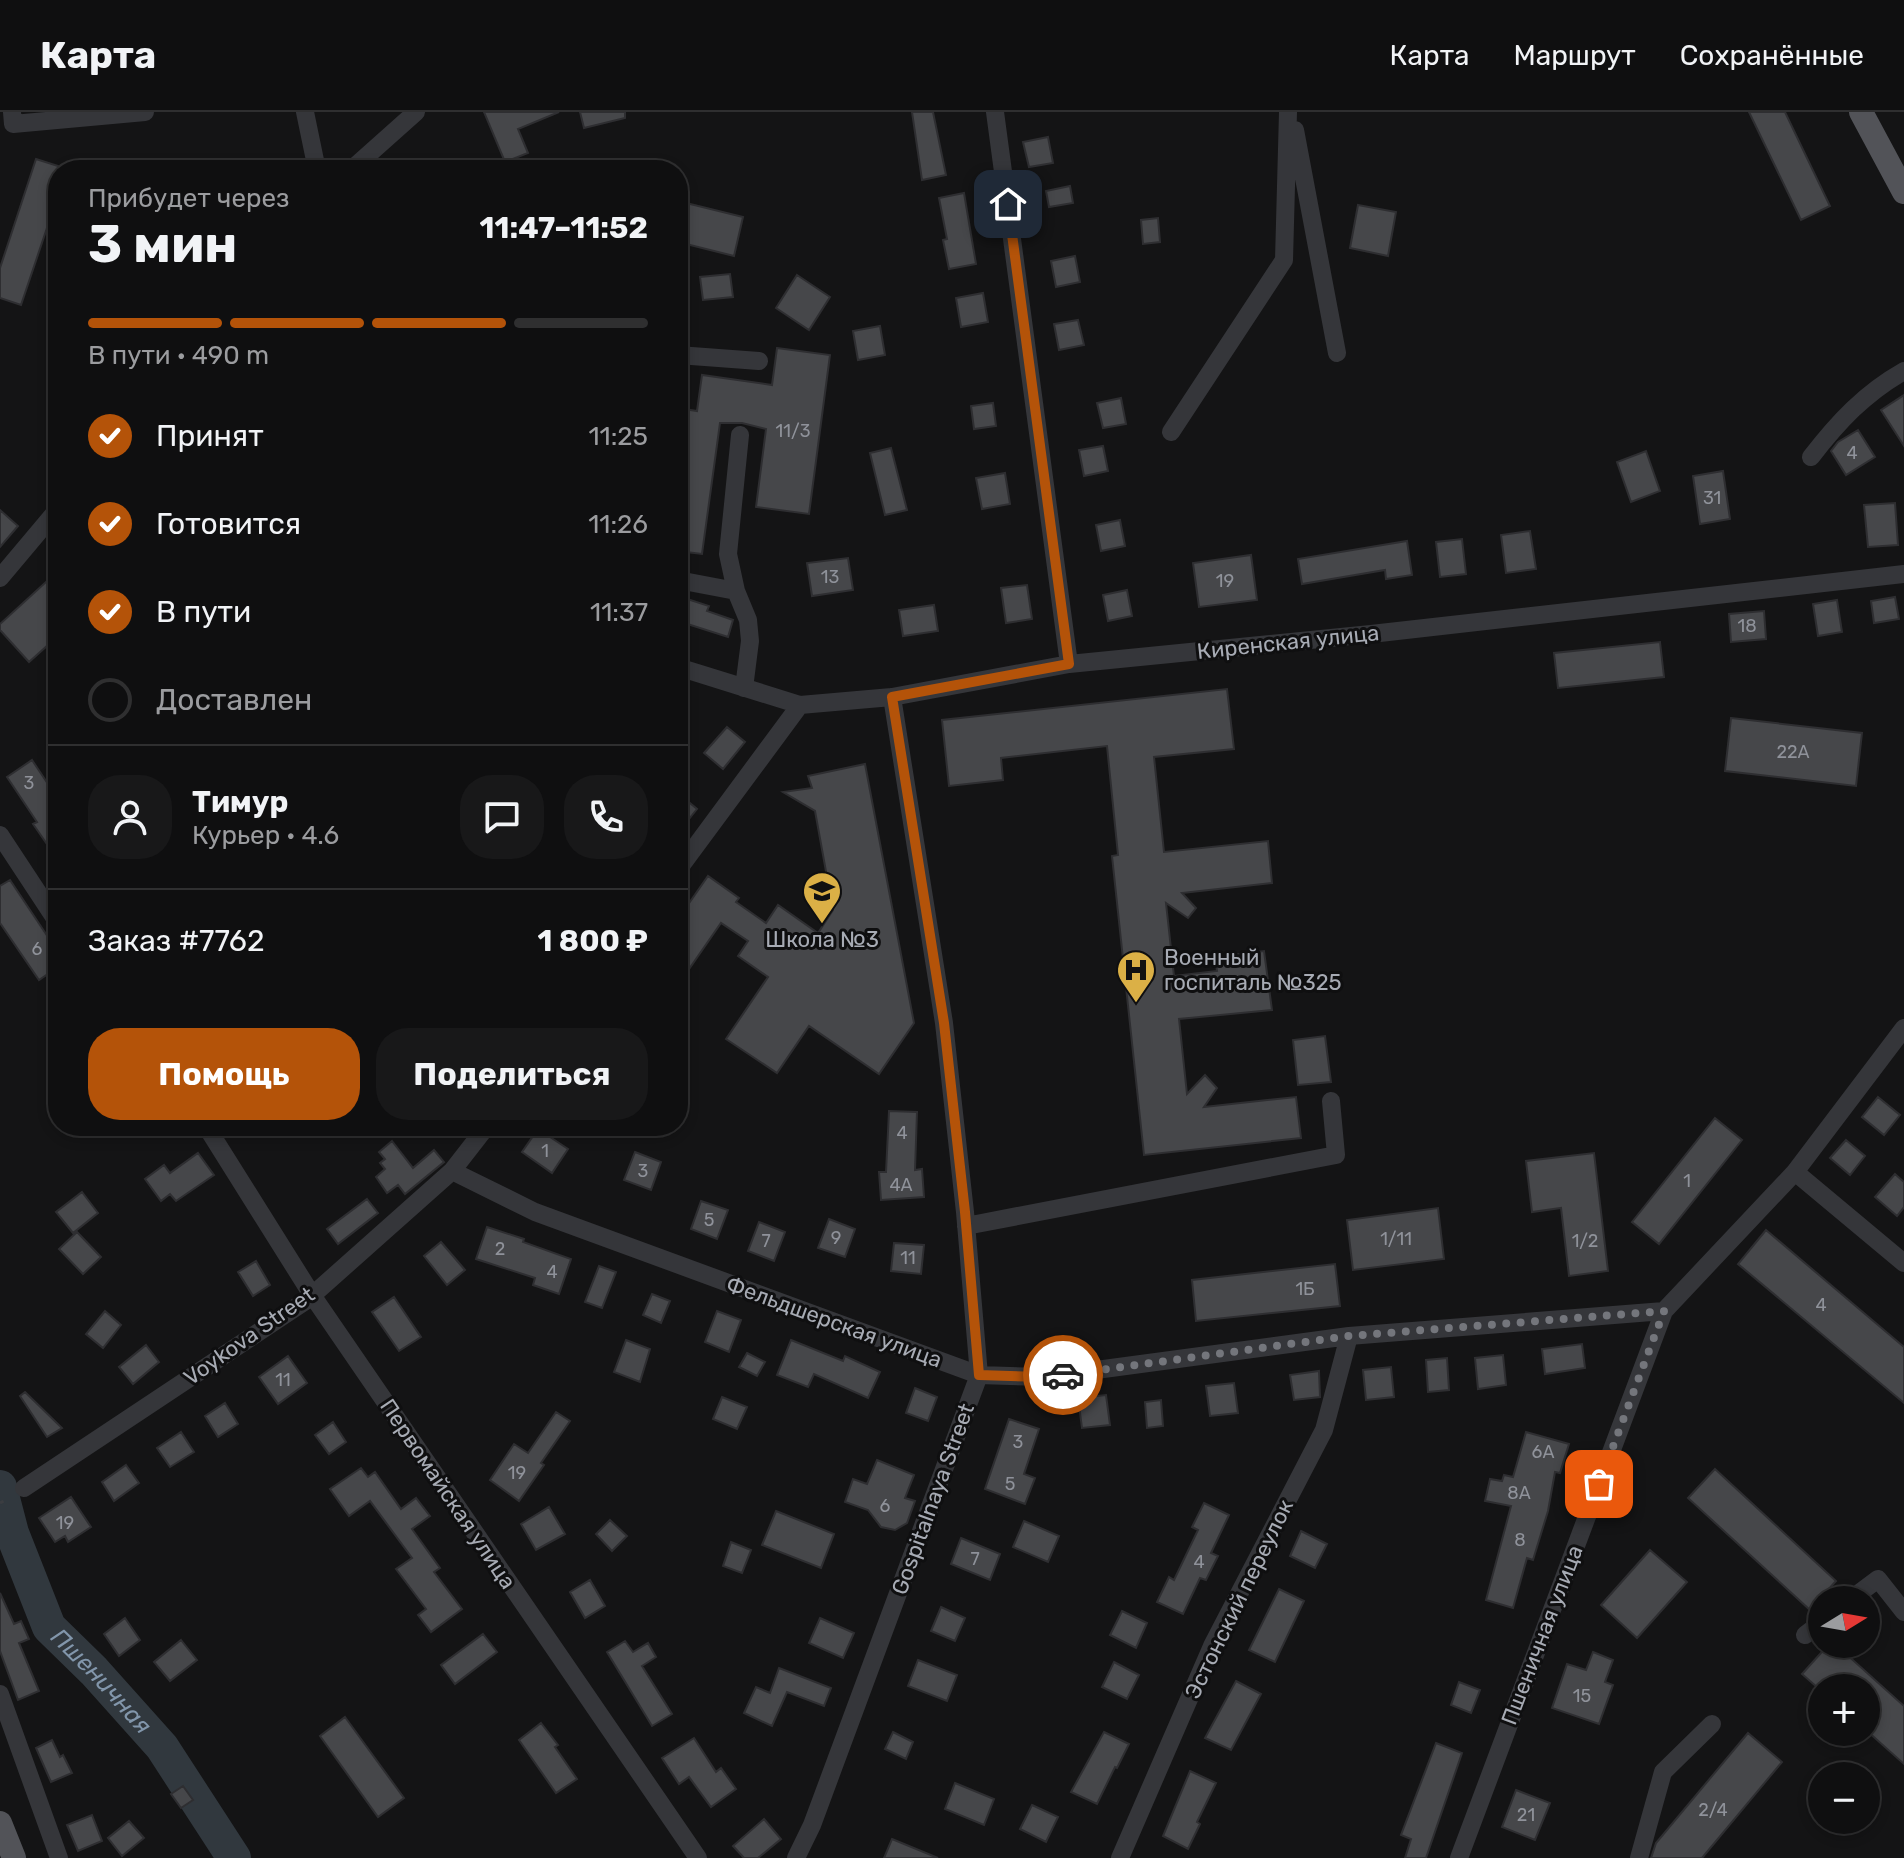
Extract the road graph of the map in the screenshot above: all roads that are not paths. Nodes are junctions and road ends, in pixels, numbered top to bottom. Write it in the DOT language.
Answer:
graph roads {
  1 [pos="12,112"];
  2 [pos="145,112"];
  3 [pos="305,112"];
  4 [pos="416,112"];
  5 [pos="995,112"];
  6 [pos="1290,112"];
  7 [pos="1861,112"];
  8 [pos="315,160"];
  9 [pos="362,160"];
  10 [pos="1904,192"];
  11 [pos="1337,353"];
  12 [pos="688,356"];
  13 [pos="759,361"];
  14 [pos="1904,371"];
  15 [pos="1171,432"];
  16 [pos="740,435"];
  17 [pos="1811,457"];
  18 [pos="48,521"];
  19 [pos="1904,574"];
  20 [pos="0,578"];
  21 [pos="688,582"];
  22 [pos="736,591"];
  23 [pos="1069,664"];
  24 [pos="688,670"];
  25 [pos="744,688"];
  26 [pos="892,697"];
  27 [pos="800,705"];
  28 [pos="0,835"];
  29 [pos="688,856"];
  30 [pos="48,908"];
  31 [pos="1904,1029"];
  32 [pos="1331,1101"];
  33 [pos="212,1136"];
  34 [pos="479,1136"];
  35 [pos="452,1171"];
  36 [pos="1795,1172"];
  37 [pos="966,1226"];
  38 [pos="1904,1263"];
  39 [pos="312,1295"];
  40 [pos="1664,1311"];
  41 [pos="1349,1336"];
  42 [pos="979,1375"];
  43 [pos="24,1488"];
  44 [pos="1869,1586"];
  45 [pos="1904,1612"];
  46 [pos="1808,1633"];
  47 [pos="1805,1635"];
  48 [pos="0,1694"];
  49 [pos="1712,1724"];
  50 [pos="0,1823"];
  51 [pos="14,1858"];
  52 [pos="59,1858"];
  53 [pos="698,1858"];
  54 [pos="796,1858"];
  55 [pos="1120,1858"];
  56 [pos="1459,1858"];
  57 [pos="1639,1858"];
  1 -- 2 [label="street"];
  3 -- 8 [label="street"];
  4 -- 9 [label="street"];
  5 -- 23 [label="street"];
  6 -- 11 [label="street"];
  6 -- 15 [label="street"];
  7 -- 10 [label="main road"];
  12 -- 13 [label="street"];
  14 -- 17 [label="street"];
  16 -- 22 [label="street"];
  18 -- 20 [label="street"];
  19 -- 23 [label="street, Киренская улица"];
  21 -- 22 [label="street"];
  22 -- 25 [label="street"];
  23 -- 26 [label="street, Киренская улица"];
  24 -- 25 [label="street, Киренская улица"];
  25 -- 27 [label="street, Киренская улица"];
  26 -- 27 [label="street, Киренская улица"];
  26 -- 37 [label="street, Gospitalnaya Street"];
  27 -- 29 [label="street"];
  28 -- 30 [label="street"];
  31 -- 36 [label="street, Пшеничная улица"];
  32 -- 37 [label="street"];
  33 -- 39 [label="street, Первомайская улица"];
  34 -- 35 [label="street, Voykova Street"];
  35 -- 39 [label="street, Voykova Street"];
  35 -- 42 [label="street, Фельдшерская улица"];
  36 -- 38 [label="street"];
  36 -- 40 [label="street, Пшеничная улица"];
  37 -- 42 [label="street, Gospitalnaya Street"];
  39 -- 43 [label="street, Voykova Street"];
  39 -- 53 [label="street, Первомайская улица"];
  40 -- 41 [label="street, Фельдшерская улица"];
  40 -- 56 [label="street, Пшеничная улица"];
  41 -- 42 [label="street, Фельдшерская улица"];
  41 -- 55 [label="street, Эстонский переулок"];
  42 -- 54 [label="street, Gospitalnaya Street"];
  44 -- 45 [label="street"];
  46 -- 47 [label="street"];
  48 -- 52 [label="street"];
  49 -- 57 [label="street"];
  50 -- 51 [label="main road"];
}
